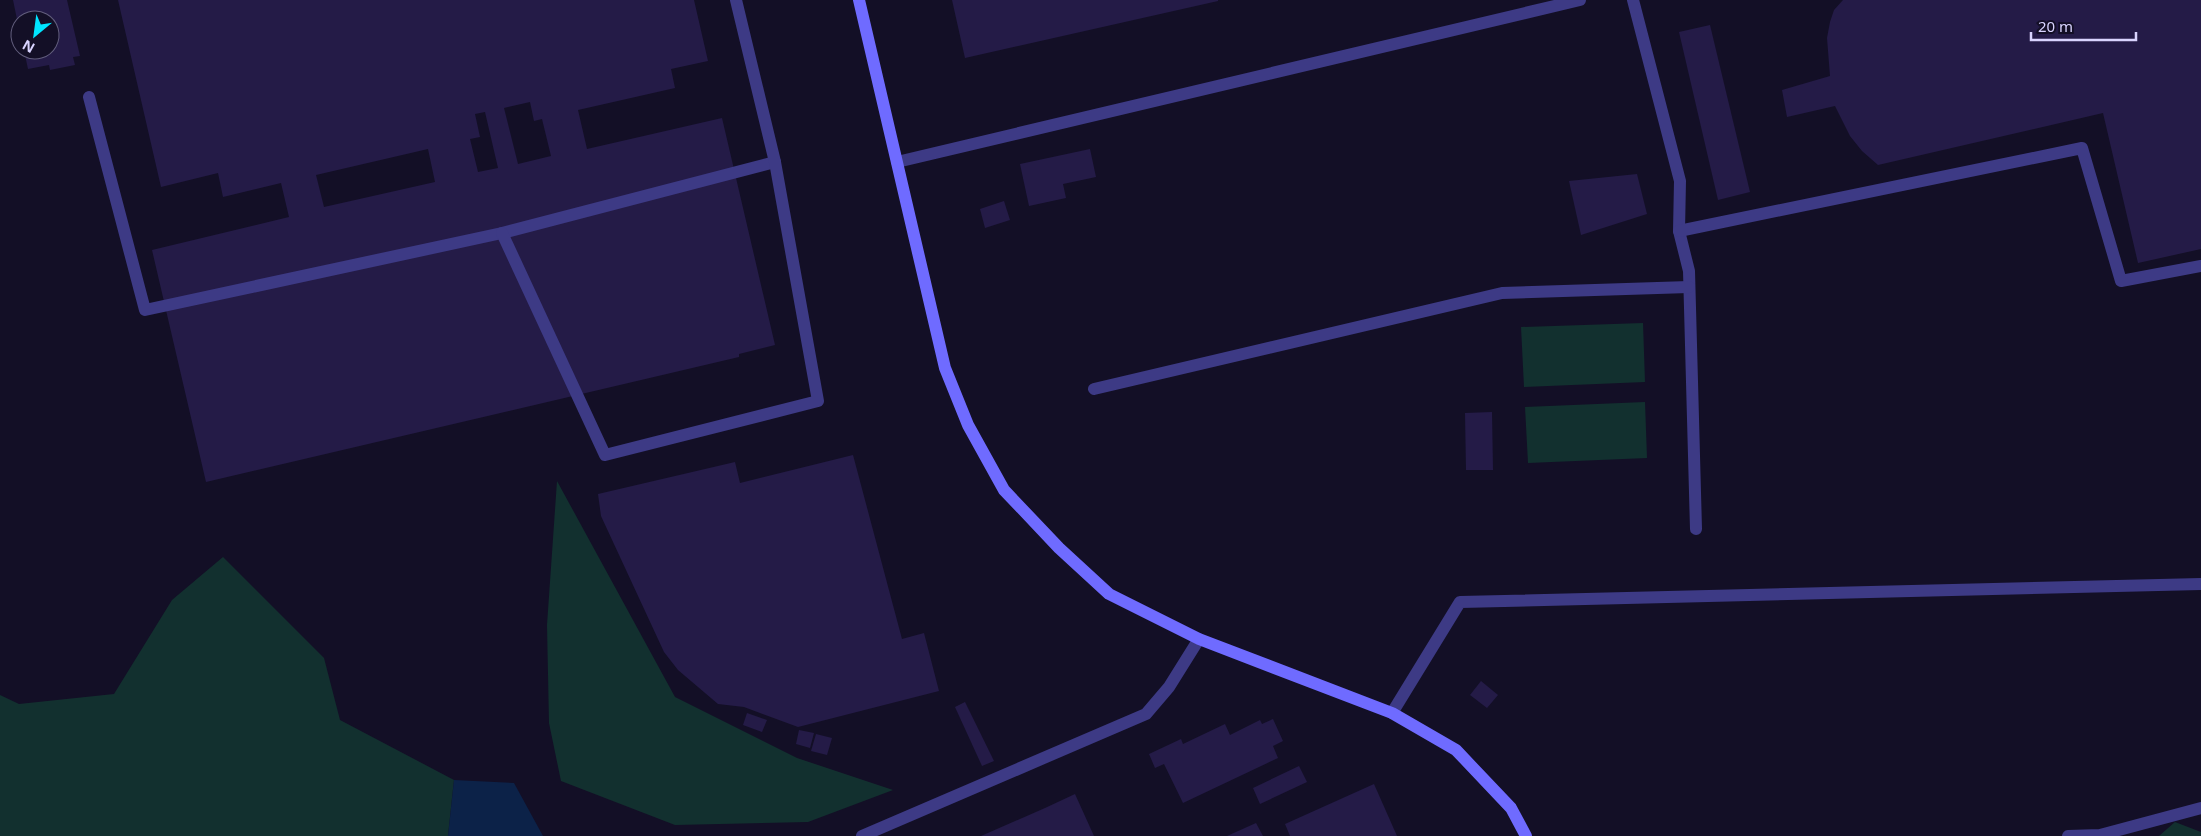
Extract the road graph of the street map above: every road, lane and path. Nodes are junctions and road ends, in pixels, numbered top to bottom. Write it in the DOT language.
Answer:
graph roads {
  1 [pos="736,0"];
  2 [pos="859,0"];
  3 [pos="1580,0"];
  4 [pos="1633,0"];
  5 [pos="89,97"];
  6 [pos="775,162"];
  7 [pos="897,162"];
  8 [pos="1679,231"];
  9 [pos="502,233"];
  10 [pos="2200,271"];
  11 [pos="1689,287"];
  12 [pos="1094,389"];
  13 [pos="1696,529"];
  14 [pos="2201,584"];
  15 [pos="1199,639"];
  16 [pos="1392,712"];
  17 [pos="2201,808"];
  18 [pos="862,836"];
  19 [pos="1526,836"];
  20 [pos="2068,836"];
  21 [pos="2100,836"];
  1 -- 6 [label="lane"];
  2 -- 7 [label="street"];
  3 -- 7 [label="lane"];
  4 -- 8 [label="lane"];
  5 -- 9 [label="lane"];
  6 -- 9 [label="lane"];
  6 -- 9 [label="lane"];
  7 -- 15 [label="street"];
  8 -- 10 [label="lane"];
  8 -- 11 [label="lane"];
  11 -- 12 [label="lane"];
  11 -- 13 [label="lane"];
  14 -- 16 [label="lane"];
  15 -- 16 [label="street"];
  15 -- 18 [label="lane"];
  16 -- 19 [label="street"];
  17 -- 21 [label="lane"];
  20 -- 21 [label="lane"];
}
